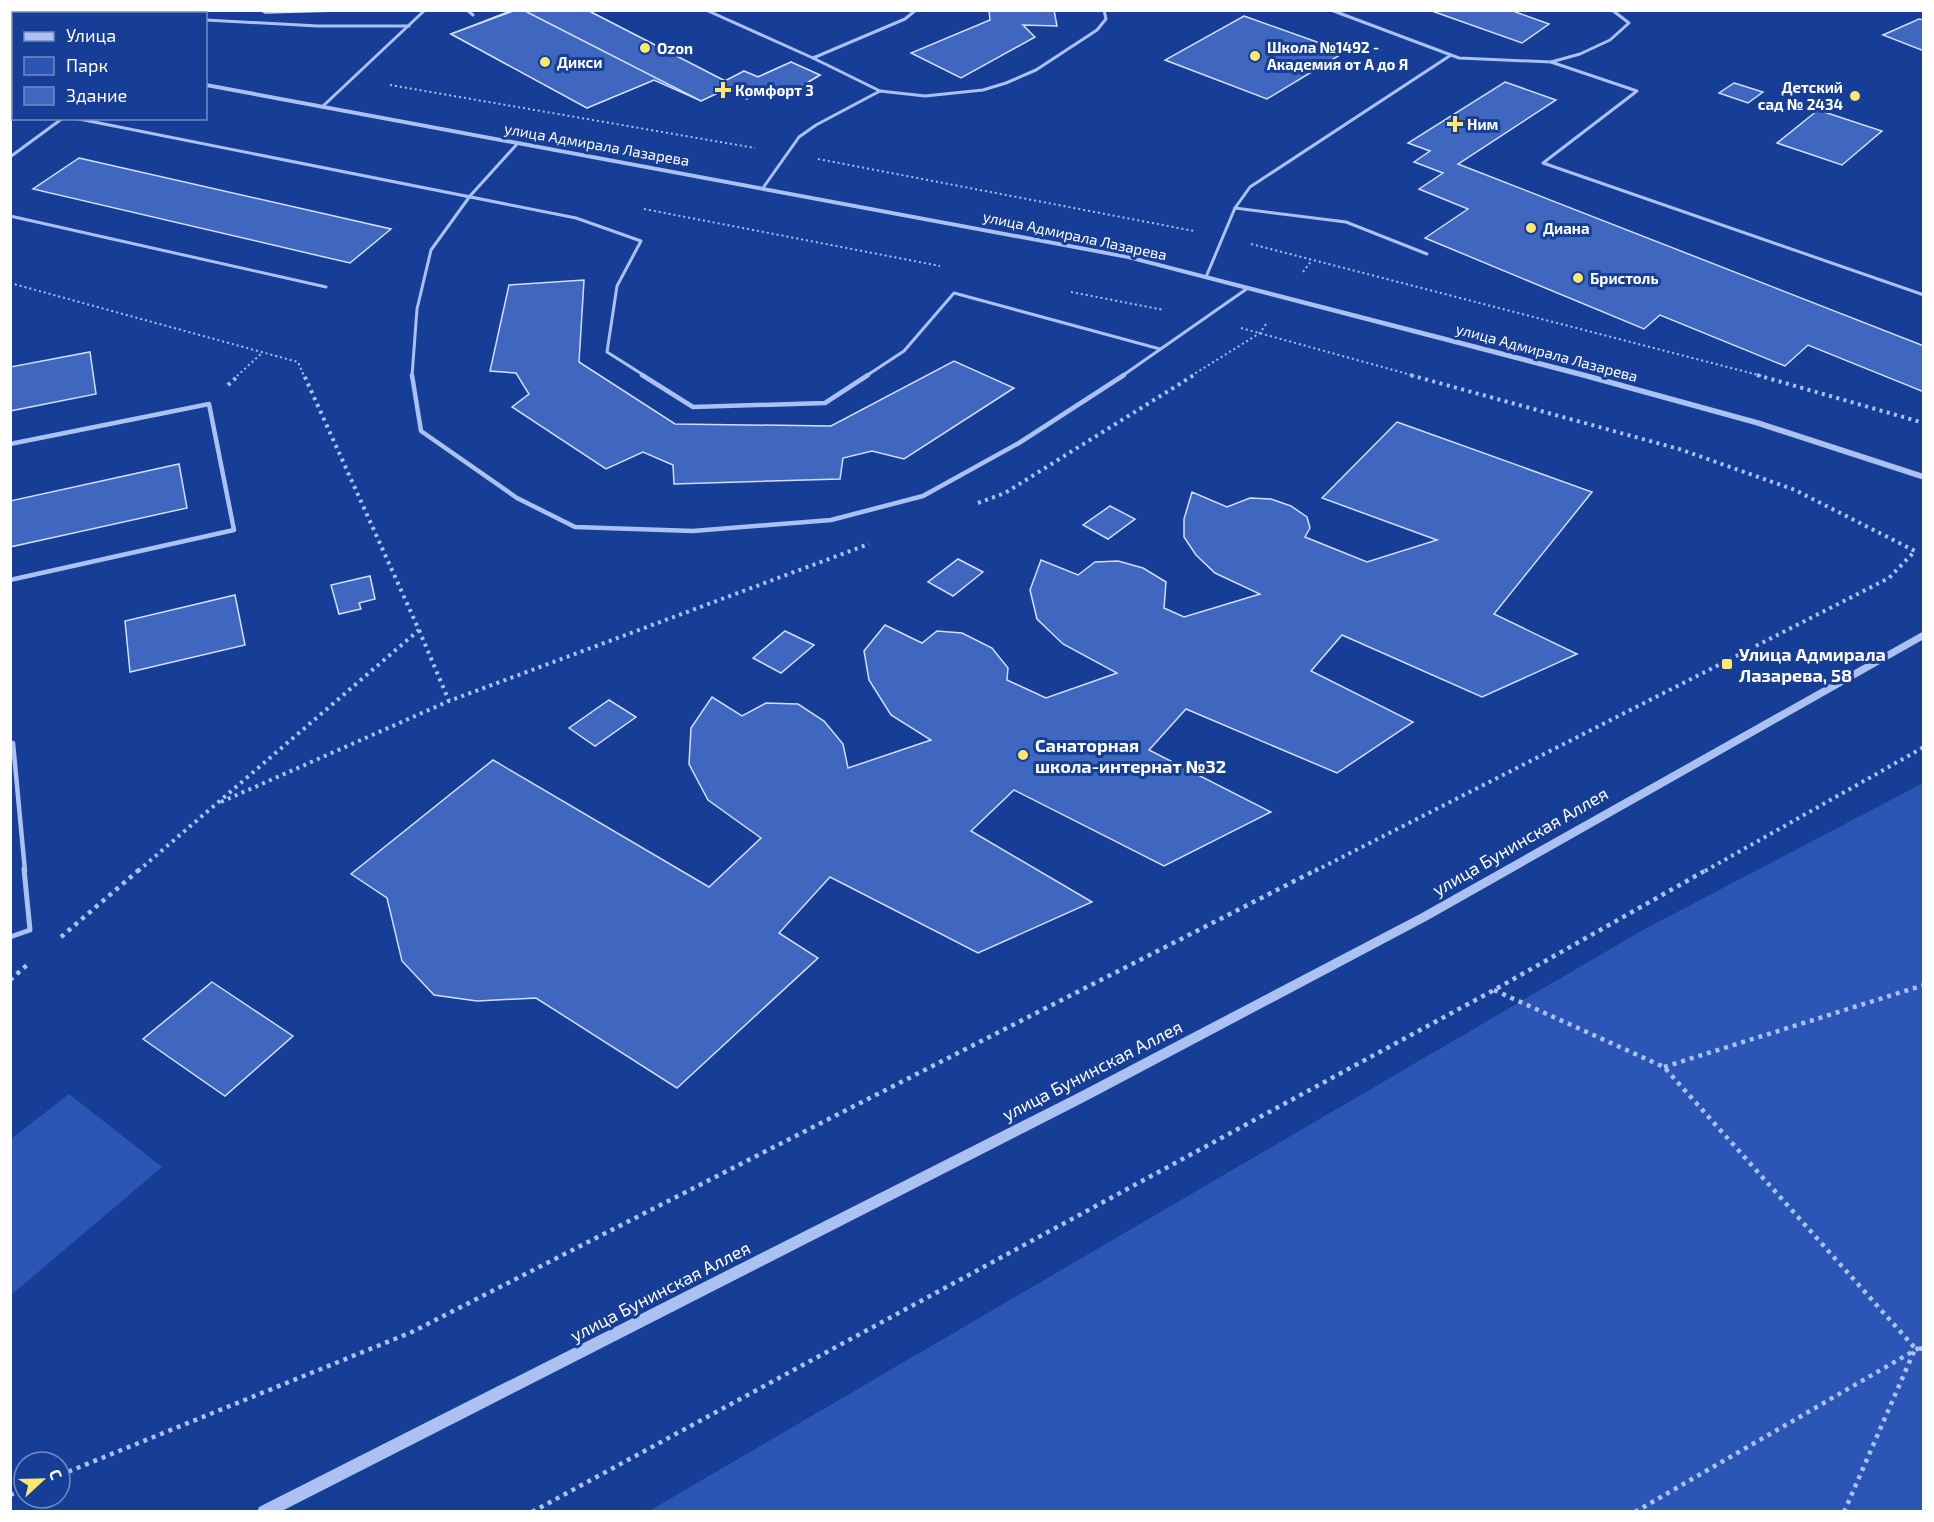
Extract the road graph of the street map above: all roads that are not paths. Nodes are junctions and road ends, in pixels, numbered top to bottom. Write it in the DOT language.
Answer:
graph roads {
  1 [pos="425,10"];
  2 [pos="467,10"];
  3 [pos="706,10"];
  4 [pos="916,10"];
  5 [pos="1104,10"];
  6 [pos="1331,10"];
  7 [pos="1612,10"];
  8 [pos="473,15"];
  9 [pos="207,20"];
  10 [pos="409,26"];
  11 [pos="1451,55"];
  12 [pos="813,58"];
  13 [pos="1551,62"];
  14 [pos="207,85"];
  15 [pos="880,91"];
  16 [pos="322,107"];
  17 [pos="60,120"];
  18 [pos="85,120"];
  19 [pos="518,143"];
  20 [pos="10,157"];
  21 [pos="763,188"];
  22 [pos="470,196"];
  23 [pos="1235,208"];
  24 [pos="10,216"];
  25 [pos="1427,254"];
  26 [pos="1206,277"];
  27 [pos="326,287"];
  28 [pos="1248,288"];
  29 [pos="1923,295"];
  30 [pos="1160,349"];
  31 [pos="10,444"];
  32 [pos="1923,477"];
  33 [pos="10,580"];
  34 [pos="1923,634"];
  35 [pos="10,744"];
  36 [pos="10,937"];
  37 [pos="264,1512"];
  1 -- 10 [label="lane"];
  2 -- 8 [label="lane"];
  3 -- 12 [label="lane"];
  4 -- 12 [label="lane"];
  5 -- 15 [label="lane"];
  6 -- 11 [label="lane"];
  7 -- 13 [label="lane"];
  9 -- 10 [label="lane"];
  10 -- 16 [label="lane"];
  11 -- 13 [label="lane"];
  11 -- 23 [label="lane"];
  12 -- 15 [label="lane"];
  13 -- 29 [label="lane"];
  14 -- 16 [label="street, улица Адмирала Лазарева"];
  15 -- 21 [label="lane"];
  16 -- 19 [label="street, улица Адмирала Лазарева"];
  17 -- 20 [label="lane"];
  18 -- 22 [label="lane"];
  19 -- 21 [label="street, улица Адмирала Лазарева"];
  19 -- 22 [label="lane"];
  21 -- 26 [label="street, улица Адмирала Лазарева"];
  22 -- 30 [label="lane"];
  22 -- 30 [label="lane"];
  23 -- 25 [label="lane"];
  23 -- 26 [label="lane"];
  24 -- 27 [label="lane"];
  26 -- 28 [label="street, улица Адмирала Лазарева"];
  28 -- 30 [label="lane"];
  28 -- 32 [label="street, улица Адмирала Лазарева"];
  31 -- 33 [label="lane"];
  34 -- 37 [label="street, улица Бунинская Аллея"];
  35 -- 36 [label="lane"];
}
